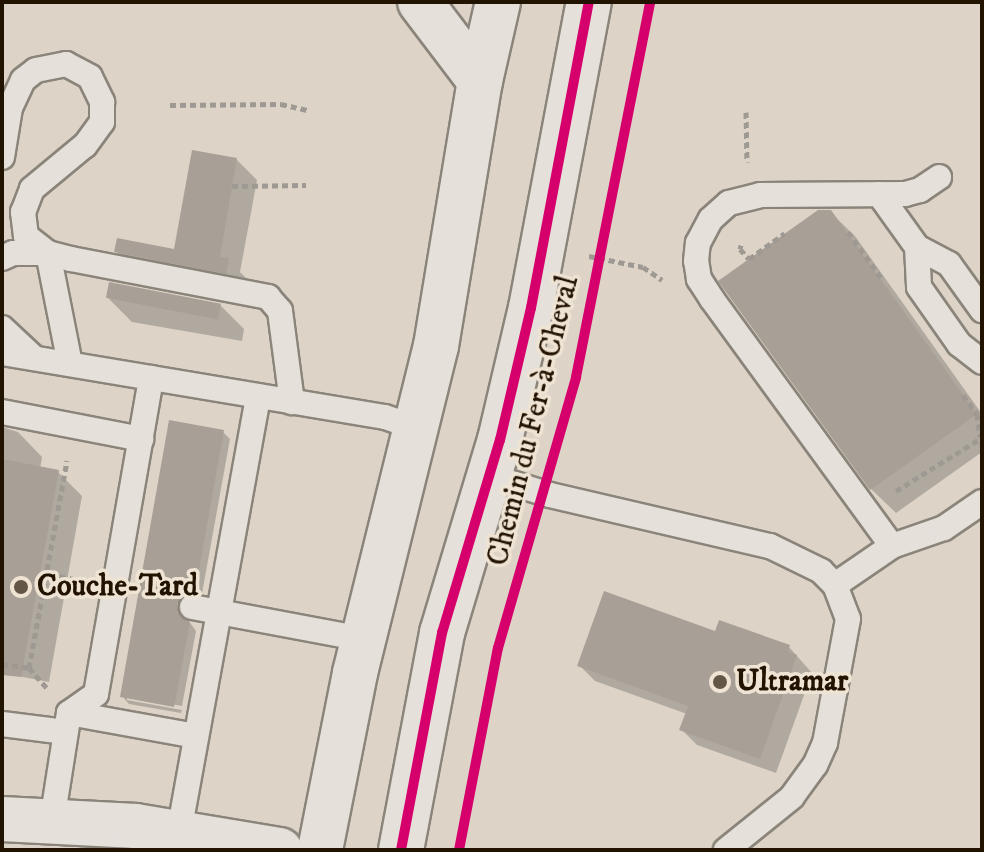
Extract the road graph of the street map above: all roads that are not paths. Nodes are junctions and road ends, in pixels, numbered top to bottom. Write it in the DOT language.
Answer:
graph roads {
  1 [pos="420,2"];
  2 [pos="498,2"];
  3 [pos="589,2"];
  4 [pos="480,81"];
  5 [pos="2,157"];
  6 [pos="939,177"];
  7 [pos="879,194"];
  8 [pos="917,247"];
  9 [pos="48,253"];
  10 [pos="2,258"];
  11 [pos="982,310"];
  12 [pos="2,328"];
  13 [pos="2,353"];
  14 [pos="34,358"];
  15 [pos="982,362"];
  16 [pos="70,364"];
  17 [pos="151,378"];
  18 [pos="258,396"];
  19 [pos="292,402"];
  20 [pos="2,412"];
  21 [pos="414,427"];
  22 [pos="141,439"];
  23 [pos="489,476"];
  24 [pos="982,502"];
  25 [pos="892,546"];
  26 [pos="835,585"];
  27 [pos="192,607"];
  28 [pos="218,611"];
  29 [pos="363,639"];
  30 [pos="67,723"];
  31 [pos="2,724"];
  32 [pos="196,736"];
  33 [pos="2,819"];
  34 [pos="52,821"];
  35 [pos="179,832"];
  36 [pos="280,850"];
  37 [pos="320,850"];
  38 [pos="401,850"];
  39 [pos="726,850"];
  1 -- 4 [label="street"];
  2 -- 4 [label="street"];
  3 -- 23 [label="street, Chemin du Fer-à-Cheval"];
  4 -- 21 [label="street"];
  5 -- 9 [label="lane"];
  6 -- 7 [label="lane"];
  7 -- 8 [label="lane"];
  7 -- 25 [label="lane"];
  8 -- 11 [label="lane"];
  8 -- 15 [label="lane"];
  9 -- 10 [label="lane"];
  9 -- 16 [label="lane"];
  9 -- 19 [label="lane"];
  12 -- 14 [label="lane"];
  13 -- 14 [label="lane"];
  14 -- 16 [label="lane"];
  16 -- 17 [label="lane"];
  17 -- 18 [label="lane"];
  17 -- 22 [label="lane"];
  18 -- 19 [label="lane"];
  18 -- 28 [label="lane"];
  19 -- 21 [label="lane"];
  20 -- 22 [label="lane"];
  21 -- 29 [label="street"];
  22 -- 30 [label="lane"];
  23 -- 26 [label="lane"];
  23 -- 38 [label="street, Chemin du Fer-à-Cheval"];
  24 -- 25 [label="lane"];
  25 -- 26 [label="lane"];
  26 -- 39 [label="lane"];
  27 -- 28 [label="lane"];
  28 -- 29 [label="lane"];
  28 -- 32 [label="lane"];
  29 -- 37 [label="street"];
  30 -- 31 [label="lane"];
  30 -- 32 [label="lane"];
  30 -- 34 [label="lane"];
  32 -- 35 [label="lane"];
  33 -- 34 [label="street"];
  34 -- 35 [label="street"];
  35 -- 36 [label="street"];
}
